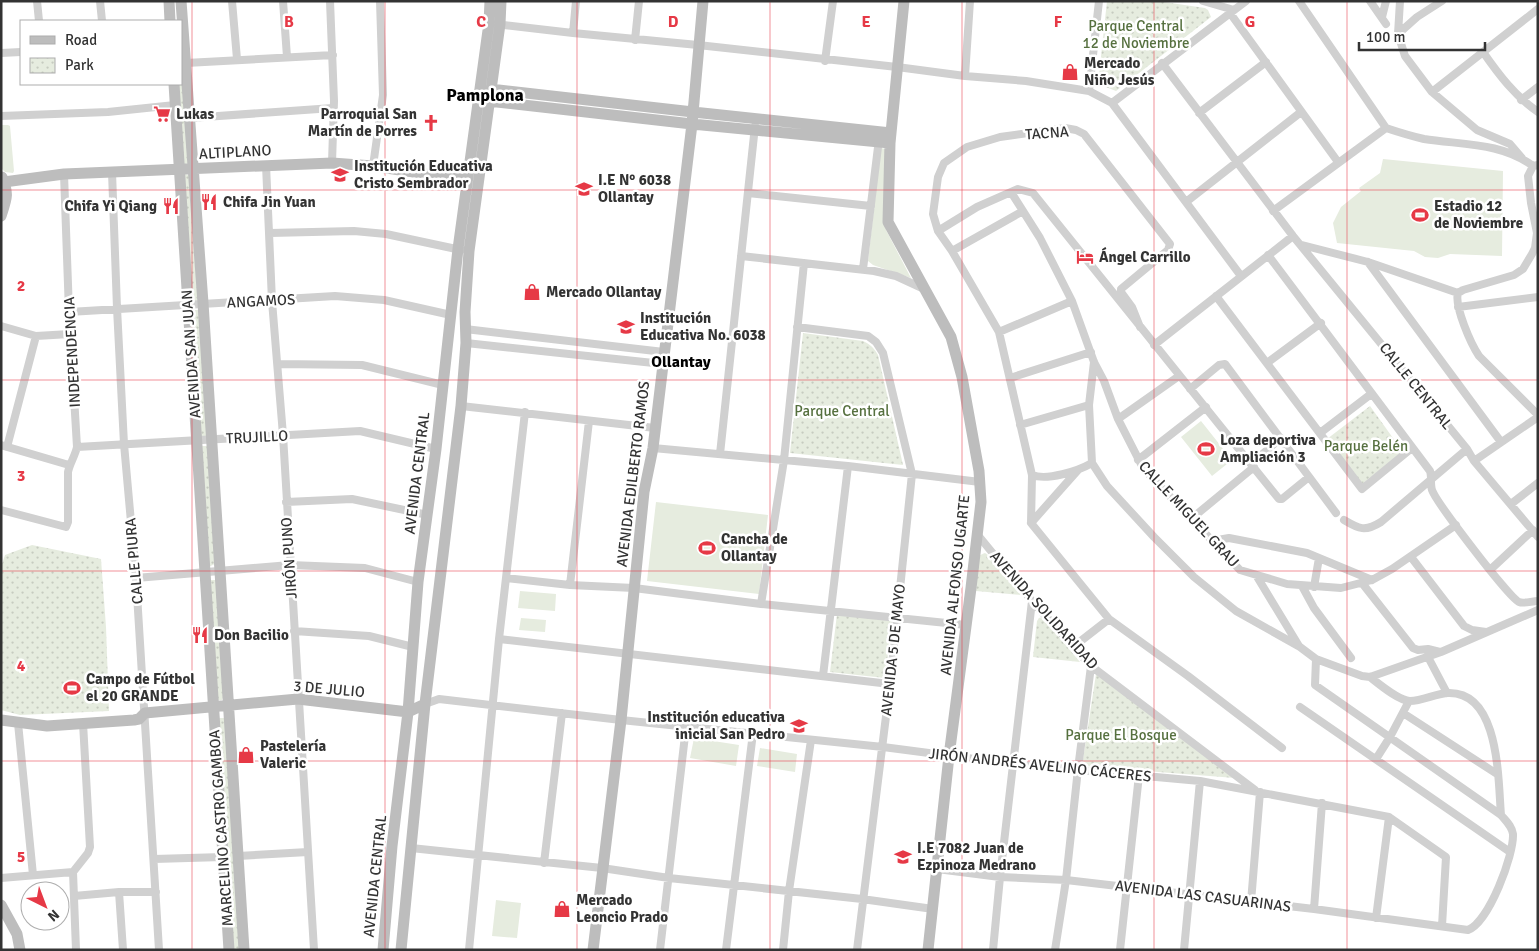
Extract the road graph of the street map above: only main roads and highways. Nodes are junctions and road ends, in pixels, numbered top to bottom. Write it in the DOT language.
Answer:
graph roads {
  1 [pos="169,1"];
  2 [pos="182,1"];
  3 [pos="490,1"];
  4 [pos="501,1"];
  5 [pos="703,1"];
  6 [pos="904,1"];
  7 [pos="170,20"];
  8 [pos="494,23"];
  9 [pos="183,40"];
  10 [pos="174,85"];
  11 [pos="490,89"];
  12 [pos="488,101"];
  13 [pos="598,107"];
  14 [pos="692,118"];
  15 [pos="885,137"];
  16 [pos="179,170"];
  17 [pos="194,170"];
  18 [pos="467,180"];
  19 [pos="2,181"];
  20 [pos="1,216"];
  21 [pos="463,250"];
  22 [pos="426,704"];
  23 [pos="228,705"];
  24 [pos="214,707"];
  25 [pos="408,712"];
  26 [pos="1,720"];
  27 [pos="1,905"];
  28 [pos="5,918"];
  29 [pos="20,950"];
  30 [pos="229,950"];
  31 [pos="244,950"];
  32 [pos="383,950"];
  33 [pos="401,950"];
  34 [pos="593,950"];
  35 [pos="928,950"];
  1 -- 7 [label="main road"];
  2 -- 9 [label="main road, AVENIDA SAN JUAN"];
  3 -- 8 [label="main road, AVENIDA CENTRAL"];
  4 -- 8 [label="main road, AVENIDA CENTRAL"];
  5 -- 14 [label="main road, AVENIDA EDILBERTO RAMOS"];
  6 -- 15 [label="main road, AVENIDA ALFONSO UGARTE"];
  8 -- 11 [label="main road, AVENIDA CENTRAL"];
  8 -- 18 [label="main road, AVENIDA CENTRAL"];
  9 -- 17 [label="main road, AVENIDA SAN JUAN"];
  10 -- 16 [label="main road, AVENIDA SAN JUAN"];
  11 -- 12 [label="main road, AVENIDA CENTRAL"];
  11 -- 13 [label="main road"];
  12 -- 13 [label="main road"];
  12 -- 21 [label="main road, AVENIDA CENTRAL"];
  13 -- 14 [label="main road"];
  14 -- 15 [label="main road"];
  14 -- 34 [label="main road, AVENIDA EDILBERTO RAMOS"];
  15 -- 35 [label="main road, AVENIDA ALFONSO UGARTE"];
  16 -- 17 [label="main road, ALTIPLANO"];
  16 -- 19 [label="main road, ALTIPLANO"];
  16 -- 24 [label="main road, AVENIDA SAN JUAN"];
  17 -- 18 [label="main road, ALTIPLANO"];
  17 -- 23 [label="main road, AVENIDA SAN JUAN"];
  18 -- 21 [label="main road, AVENIDA CENTRAL"];
  19 -- 20 [label="main road"];
  21 -- 22 [label="main road, AVENIDA CENTRAL"];
  21 -- 25 [label="main road, AVENIDA CENTRAL"];
  22 -- 25 [label="main road"];
  22 -- 33 [label="main road, AVENIDA CENTRAL"];
  23 -- 24 [label="main road, 3 DE JULIO"];
  23 -- 25 [label="main road, 3 DE JULIO"];
  23 -- 31 [label="main road, MARCELINO CASTRO GAMBOA"];
  24 -- 26 [label="main road, 3 DE JULIO"];
  24 -- 30 [label="main road, MARCELINO CASTRO GAMBOA"];
  25 -- 32 [label="main road, AVENIDA CENTRAL"];
  27 -- 28 [label="main road"];
  28 -- 29 [label="main road"];
}
